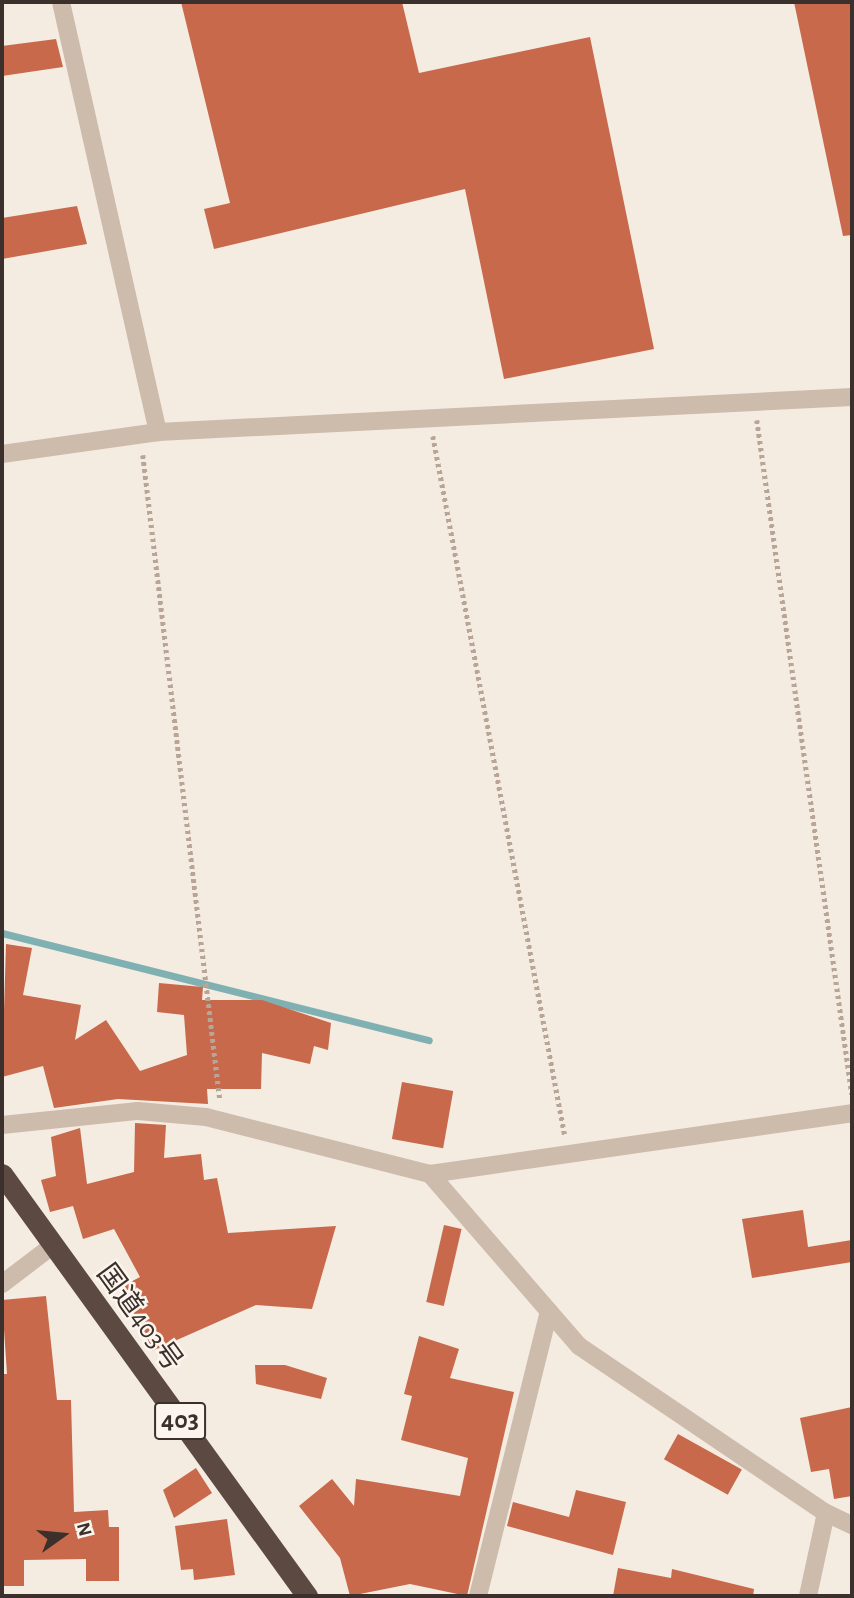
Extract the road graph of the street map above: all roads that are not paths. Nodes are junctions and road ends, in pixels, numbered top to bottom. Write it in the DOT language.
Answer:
graph roads {
  1 [pos="61,2"];
  2 [pos="852,397"];
  3 [pos="158,432"];
  4 [pos="2,454"];
  5 [pos="852,1113"];
  6 [pos="2,1125"];
  7 [pos="2,1174"];
  8 [pos="430,1174"];
  9 [pos="52,1246"];
  10 [pos="2,1284"];
  11 [pos="549,1312"];
  12 [pos="826,1513"];
  13 [pos="852,1525"];
  14 [pos="307,1596"];
  15 [pos="478,1596"];
  16 [pos="808,1596"];
  1 -- 3 [label="street"];
  2 -- 3 [label="street"];
  3 -- 4 [label="street"];
  5 -- 8 [label="street"];
  6 -- 8 [label="street"];
  7 -- 9 [label="highway, 国道403号 / 403"];
  8 -- 11 [label="street"];
  9 -- 10 [label="street"];
  9 -- 14 [label="highway, 国道403号 / 403"];
  11 -- 12 [label="street"];
  11 -- 15 [label="street"];
  12 -- 13 [label="street"];
  12 -- 16 [label="street"];
}
